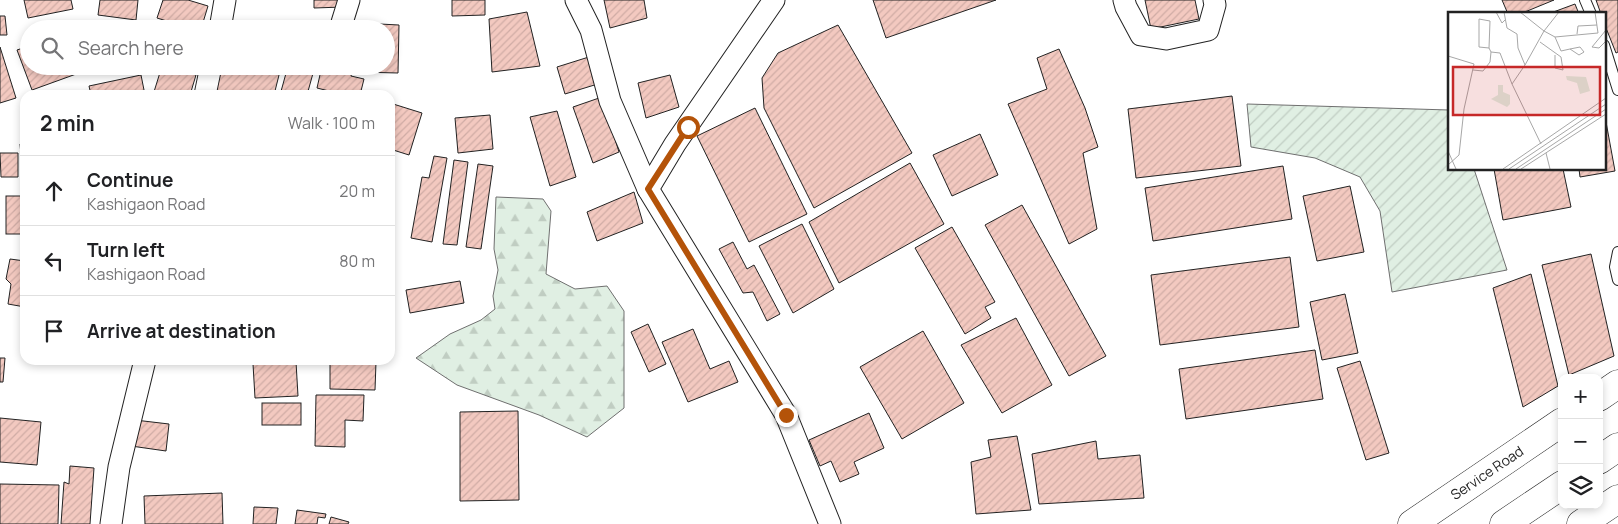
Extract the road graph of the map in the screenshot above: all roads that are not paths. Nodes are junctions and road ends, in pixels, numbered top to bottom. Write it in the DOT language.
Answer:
graph roads {
  1 [pos="225,0"];
  2 [pos="348,0"];
  3 [pos="576,0"];
  4 [pos="774,0"];
  5 [pos="1124,0"];
  6 [pos="1214,0"];
  7 [pos="1585,0"];
  8 [pos="1590,12"];
  9 [pos="222,20"];
  10 [pos="342,20"];
  11 [pos="1606,51"];
  12 [pos="209,75"];
  13 [pos="206,90"];
  14 [pos="1618,90"];
  15 [pos="648,189"];
  16 [pos="1618,252"];
  17 [pos="1618,280"];
  18 [pos="144,365"];
  19 [pos="1618,384"];
  20 [pos="1603,394"];
  21 [pos="1558,425"];
  22 [pos="1618,447"];
  23 [pos="1603,457"];
  24 [pos="1558,488"];
  25 [pos="1618,499"];
  26 [pos="111,524"];
  27 [pos="830,524"];
  28 [pos="1412,524"];
  29 [pos="1504,524"];
  30 [pos="1581,524"];
  1 -- 9 [label="street"];
  2 -- 10 [label="street"];
  3 -- 15 [label="street"];
  4 -- 15 [label="street"];
  5 -- 6 [label="street"];
  7 -- 8 [label="lane"];
  11 -- 14 [label="lane"];
  12 -- 13 [label="street"];
  15 -- 27 [label="street"];
  16 -- 17 [label="lane"];
  18 -- 26 [label="street"];
  19 -- 20 [label="main road"];
  21 -- 28 [label="main road, Service Road"];
  22 -- 23 [label="main road"];
  24 -- 29 [label="main road"];
  25 -- 30 [label="main road"];
}
